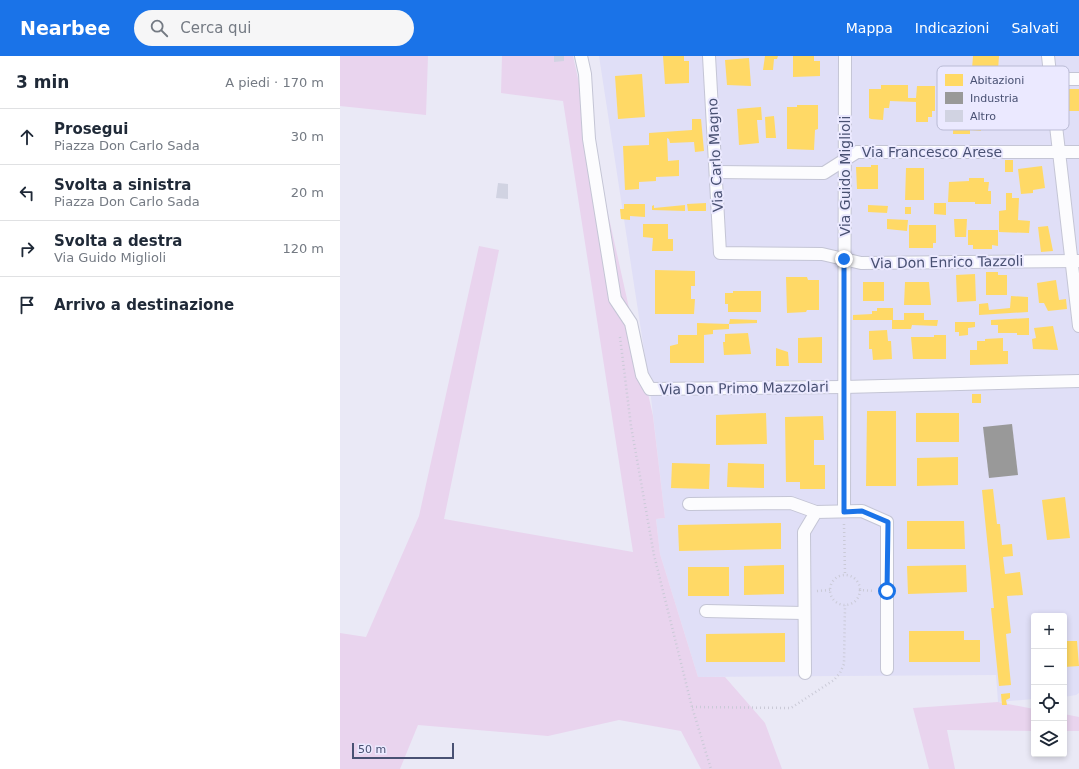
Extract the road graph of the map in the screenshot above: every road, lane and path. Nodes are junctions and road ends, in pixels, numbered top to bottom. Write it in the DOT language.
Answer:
graph roads {
  1 [pos="581,56"];
  2 [pos="710,56"];
  3 [pos="845,56"];
  4 [pos="1048,56"];
  5 [pos="1049,66"];
  6 [pos="1069,79"];
  7 [pos="1079,79"];
  8 [pos="1056,130"];
  9 [pos="1058,152"];
  10 [pos="1079,152"];
  11 [pos="845,160"];
  12 [pos="716,172"];
  13 [pos="720,253"];
  14 [pos="844,259"];
  15 [pos="1076,261"];
  16 [pos="1079,326"];
  17 [pos="619,330"];
  18 [pos="1079,381"];
  19 [pos="844,387"];
  20 [pos="690,504"];
  21 [pos="816,512"];
  22 [pos="844,512"];
  23 [pos="845,575"];
  24 [pos="706,611"];
  25 [pos="804,613"];
  26 [pos="887,669"];
  27 [pos="805,673"];
  28 [pos="692,707"];
  29 [pos="708,707"];
  30 [pos="711,769"];
  1 -- 19 [label="street, Via Don Primo Mazzolari"];
  2 -- 12 [label="street, Via Carlo Magno"];
  3 -- 11 [label="street, Via Guido Miglioli"];
  4 -- 5 [label="street"];
  6 -- 7 [label="street"];
  8 -- 9 [label="street"];
  9 -- 10 [label="street, Via Francesco Arese"];
  9 -- 11 [label="street, Via Francesco Arese"];
  9 -- 15 [label="street"];
  11 -- 12 [label="street, Via Francesco Arese"];
  11 -- 14 [label="street, Via Guido Miglioli"];
  12 -- 13 [label="street, Via Carlo Magno"];
  13 -- 14 [label="street, Via Don Enrico Tazzoli"];
  14 -- 15 [label="street, Via Don Enrico Tazzoli"];
  14 -- 19 [label="street, Via Guido Miglioli"];
  15 -- 16 [label="street"];
  17 -- 28 [label="path"];
  18 -- 19 [label="street, Via Don Primo Mazzolari"];
  19 -- 22 [label="street, Via Guido Miglioli"];
  20 -- 21 [label="street"];
  21 -- 22 [label="street"];
  21 -- 25 [label="street"];
  22 -- 23 [label="path"];
  22 -- 26 [label="street"];
  23 -- 23 [label="path"];
  24 -- 25 [label="street"];
  25 -- 27 [label="street"];
  28 -- 29 [label="path"];
  28 -- 30 [label="path"];
}
